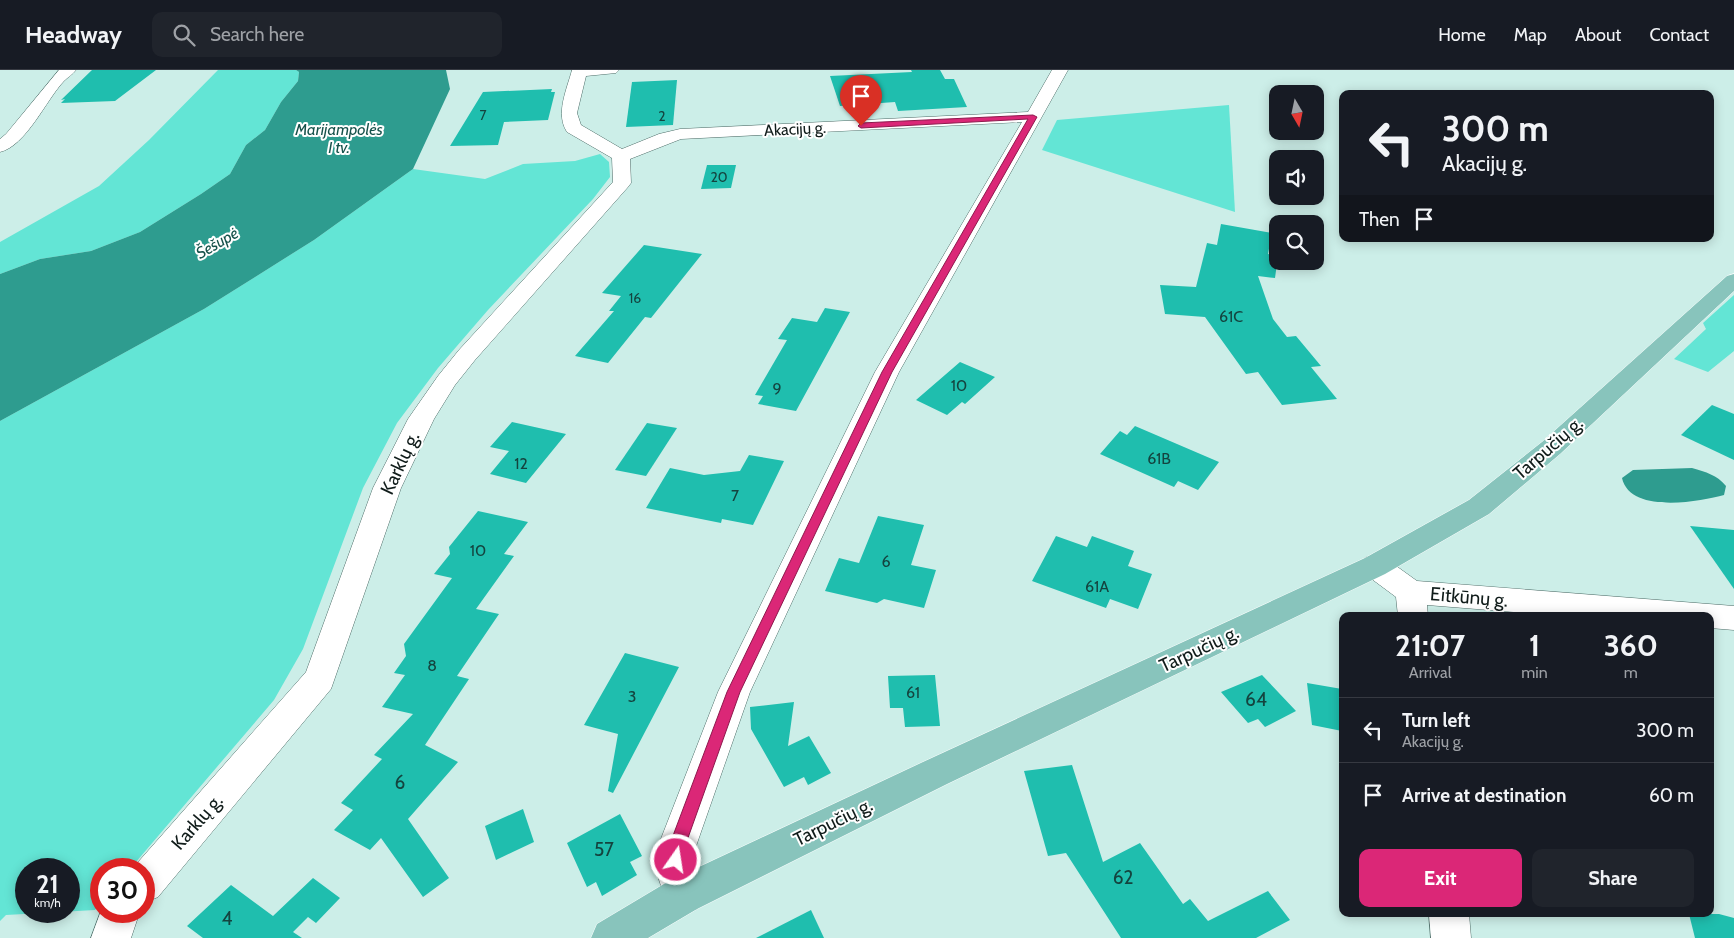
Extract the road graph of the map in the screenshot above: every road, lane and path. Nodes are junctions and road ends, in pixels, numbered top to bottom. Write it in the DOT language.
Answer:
graph roads {
  1 [pos="68,70"];
  2 [pos="611,70"];
  3 [pos="1060,70"];
  4 [pos="580,71"];
  5 [pos="1033,117"];
  6 [pos="0,147"];
  7 [pos="621,156"];
  8 [pos="1734,280"];
  9 [pos="1376,566"];
  10 [pos="1412,604"];
  11 [pos="1610,612"];
  12 [pos="1714,616"];
  13 [pos="1734,618"];
  14 [pos="155,871"];
  15 [pos="683,895"];
  16 [pos="1448,917"];
  17 [pos="117,923"];
  18 [pos="111,938"];
  19 [pos="611,938"];
  20 [pos="1451,938"];
  1 -- 6 [label="street"];
  2 -- 4 [label="street"];
  3 -- 5 [label="street"];
  4 -- 7 [label="street"];
  5 -- 7 [label="street, Akacijų g."];
  5 -- 15 [label="street"];
  7 -- 14 [label="street, Karklų g."];
  8 -- 9 [label="main road, Tarpučių g."];
  9 -- 10 [label="street"];
  9 -- 15 [label="main road, Tarpučių g."];
  10 -- 11 [label="street, Eitkūnų g."];
  12 -- 13 [label="street, Eitkūnų g."];
  15 -- 19 [label="main road, Tarpučių g."];
  16 -- 20 [label="street"];
  17 -- 18 [label="street"];
}
